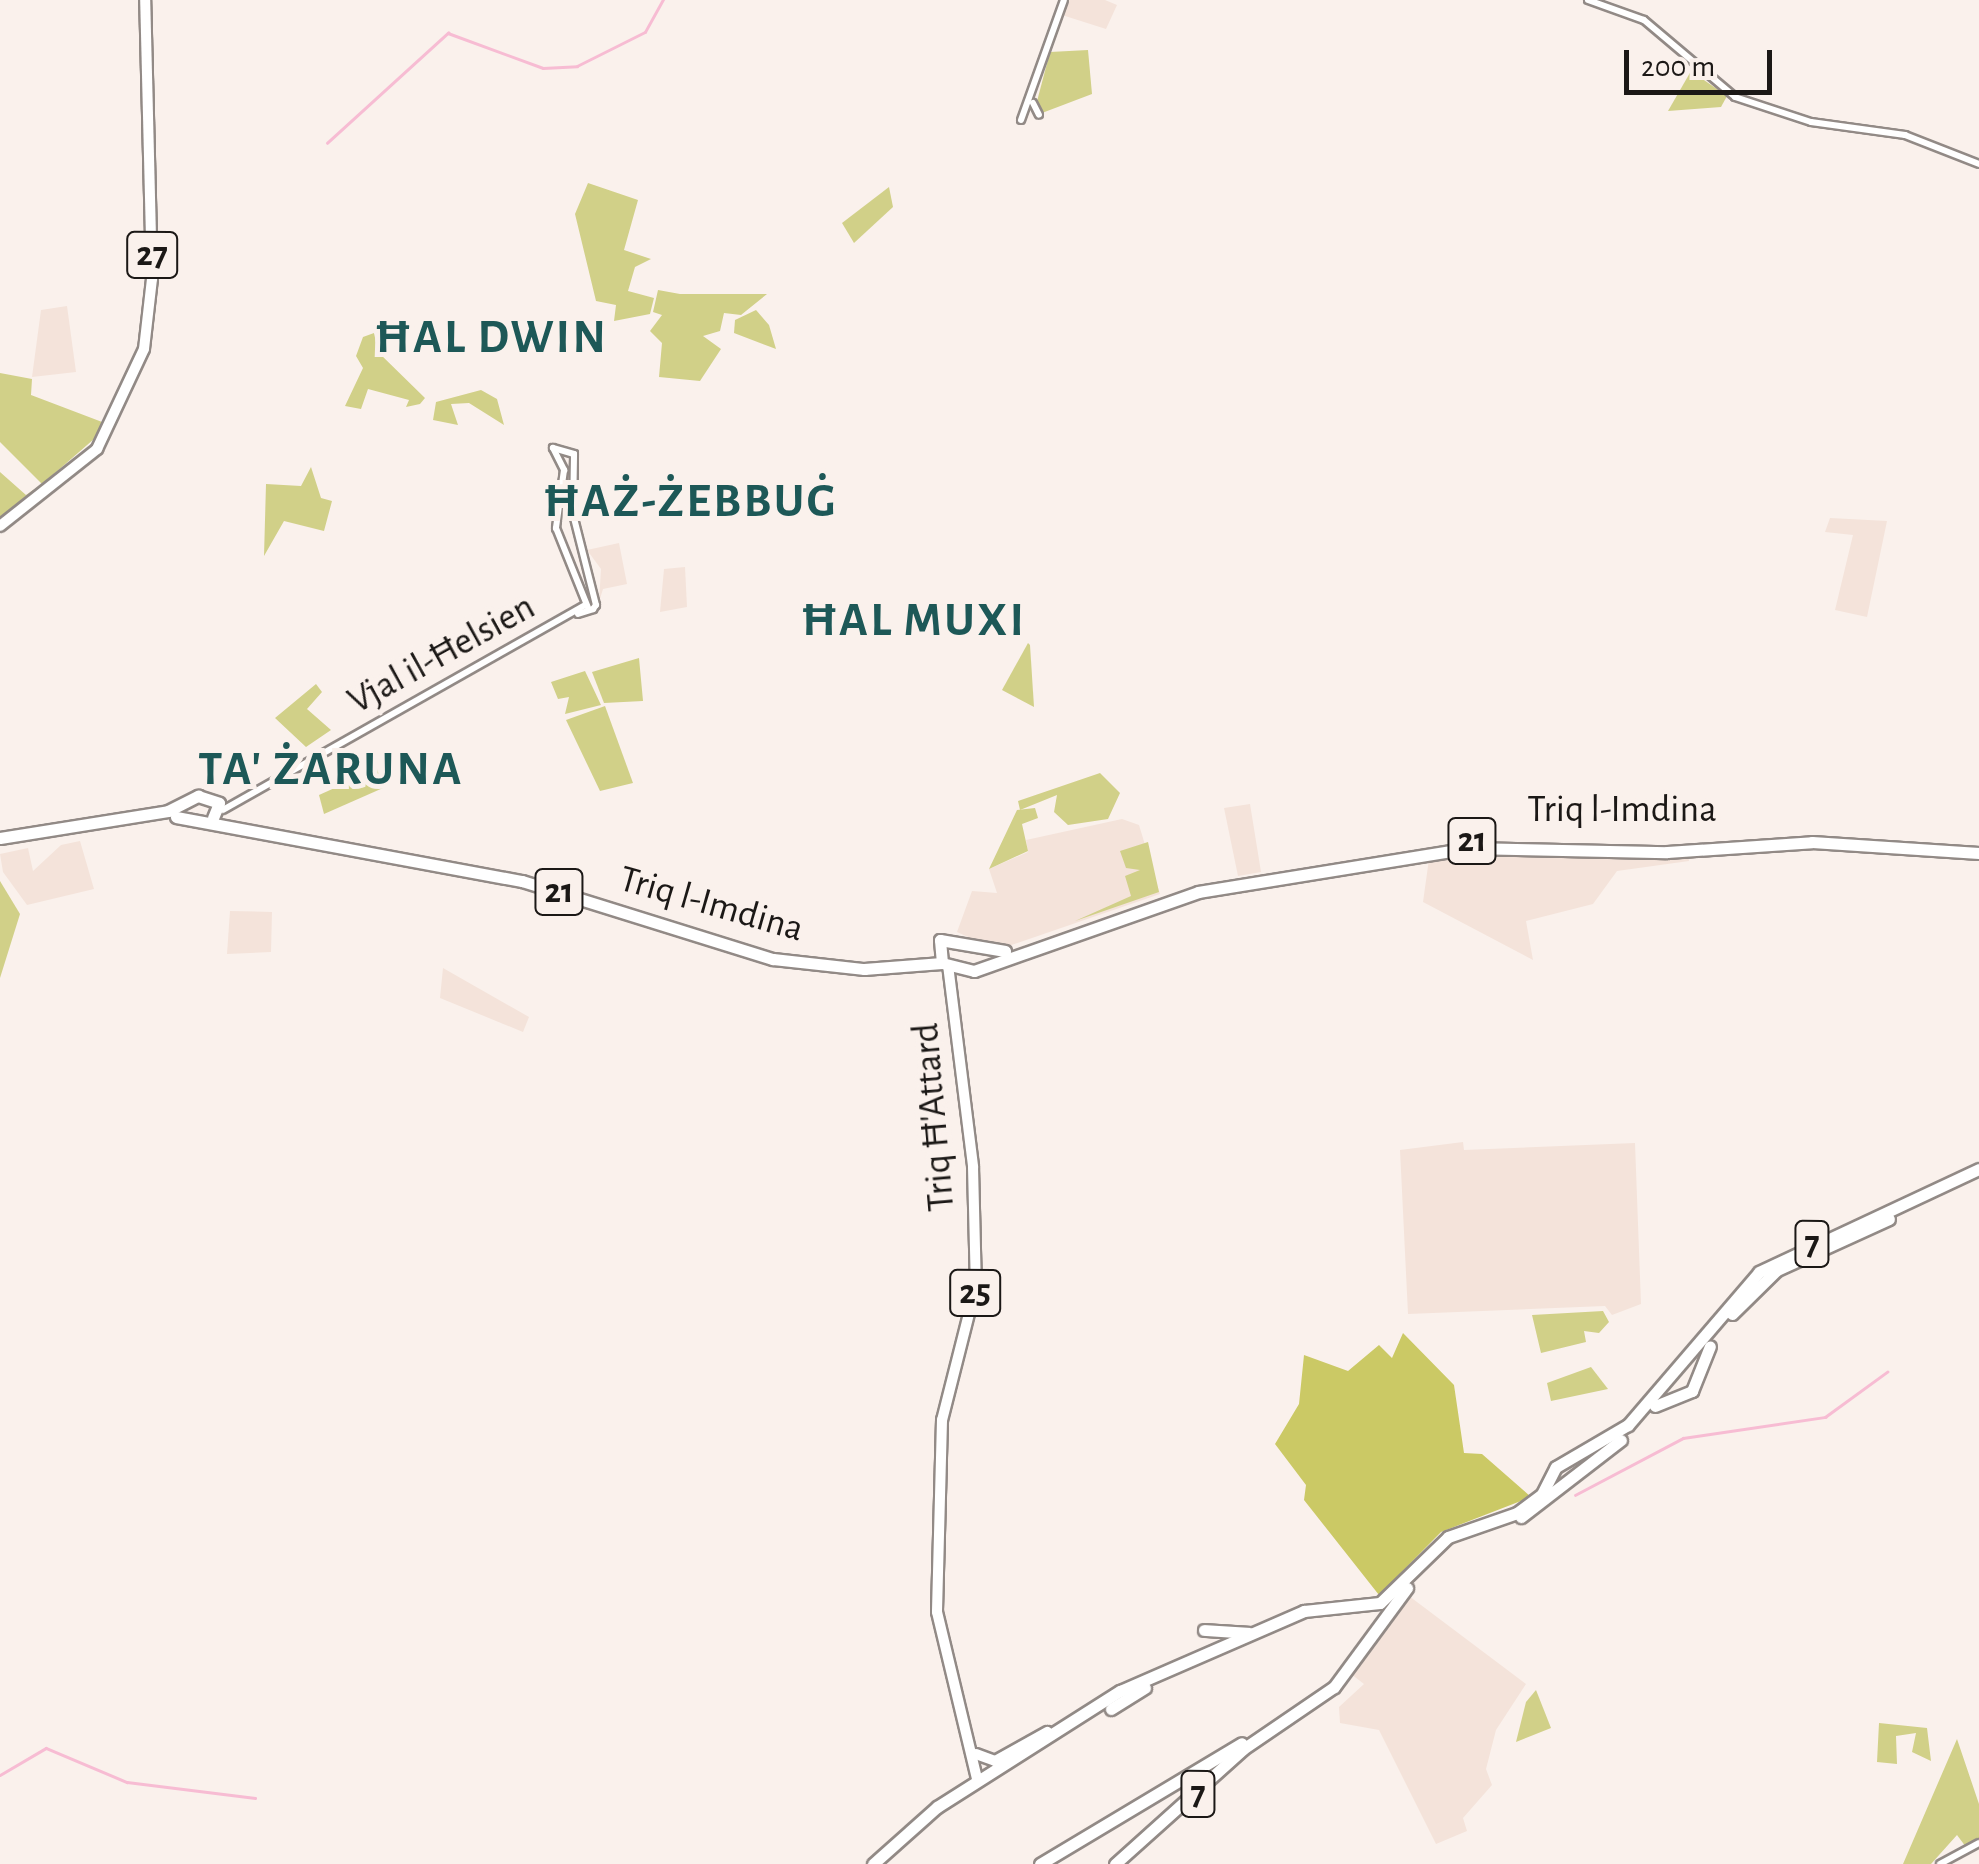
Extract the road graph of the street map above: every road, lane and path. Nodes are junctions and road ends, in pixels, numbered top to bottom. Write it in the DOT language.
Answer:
graph roads {
  1 [pos="145,0"];
  2 [pos="1064,0"];
  3 [pos="1588,0"];
  4 [pos="1032,103"];
  5 [pos="1039,115"];
  6 [pos="1021,120"];
  7 [pos="1979,164"];
  8 [pos="568,514"];
  9 [pos="0,526"];
  10 [pos="589,604"];
  11 [pos="218,811"];
  12 [pos="181,812"];
  13 [pos="232,828"];
  14 [pos="300,838"];
  15 [pos="0,842"];
  16 [pos="1979,849"];
  17 [pos="935,950"];
  18 [pos="979,950"];
  19 [pos="814,964"];
  20 [pos="945,964"];
  21 [pos="978,968"];
  22 [pos="955,991"];
  23 [pos="1979,1173"];
  24 [pos="1682,1368"];
  25 [pos="1697,1379"];
  26 [pos="1674,1386"];
  27 [pos="1558,1469"];
  28 [pos="1570,1484"];
  29 [pos="1363,1608"];
  30 [pos="1280,1621"];
  31 [pos="1233,1644"];
  32 [pos="1365,1644"];
  33 [pos="1206,1653"];
  34 [pos="1111,1709"];
  35 [pos="1280,1722"];
  36 [pos="1046,1732"];
  37 [pos="973,1749"];
  38 [pos="977,1779"];
  39 [pos="1979,1843"];
  40 [pos="1133,1851"];
  41 [pos="873,1864"];
  42 [pos="1040,1864"];
  43 [pos="1115,1864"];
  44 [pos="1128,1864"];
  45 [pos="1940,1864"];
  1 -- 9 [label="main road, 27"];
  2 -- 4 [label="street"];
  3 -- 7 [label="street"];
  4 -- 5 [label="street"];
  4 -- 6 [label="street"];
  8 -- 8 [label="street"];
  8 -- 10 [label="street"];
  8 -- 10 [label="street"];
  10 -- 11 [label="street, Vjal il-Ħelsien"];
  11 -- 12 [label="highway, Triq l-Imdina"];
  11 -- 12 [label="highway, Triq l-Imdina"];
  11 -- 13 [label="highway, Triq l-Imdina / 21"];
  11 -- 14 [label="highway, Triq l-Imdina / 21"];
  12 -- 13 [label="highway, Triq l-Imdina"];
  12 -- 15 [label="highway, Triq l-Imdina"];
  13 -- 14 [label="highway, Triq l-Imdina / 21"];
  14 -- 19 [label="highway, Triq l-Imdina / 21"];
  16 -- 18 [label="highway, Triq l-Imdina / 21"];
  16 -- 21 [label="highway, Triq l-Imdina / 21"];
  17 -- 18 [label="highway, Triq l-Imdina / 21"];
  17 -- 19 [label="highway, Triq l-Imdina / 21"];
  17 -- 20 [label="highway"];
  18 -- 21 [label="highway"];
  19 -- 20 [label="highway, Triq l-Imdina / 21"];
  20 -- 21 [label="highway, Triq l-Imdina / 21"];
  20 -- 22 [label="main road, Triq Ħ'Attard / 25"];
  21 -- 22 [label="main road, Triq Ħ'Attard"];
  22 -- 37 [label="main road, Triq Ħ'Attard / 25"];
  23 -- 24 [label="highway, 7"];
  23 -- 25 [label="highway, 7"];
  24 -- 25 [label="highway"];
  24 -- 26 [label="highway, 7"];
  25 -- 26 [label="highway, 7"];
  26 -- 27 [label="highway, 7"];
  26 -- 28 [label="highway, 7"];
  27 -- 28 [label="highway"];
  27 -- 29 [label="highway, 7"];
  28 -- 32 [label="highway, 7"];
  29 -- 30 [label="highway, 7"];
  29 -- 32 [label="highway"];
  30 -- 31 [label="highway, 7"];
  30 -- 33 [label="highway"];
  31 -- 33 [label="highway, 7"];
  31 -- 34 [label="highway"];
  32 -- 35 [label="highway, 7"];
  33 -- 36 [label="highway, 7"];
  35 -- 40 [label="highway, 7"];
  35 -- 42 [label="highway"];
  36 -- 37 [label="main road"];
  36 -- 38 [label="highway, 7"];
  37 -- 38 [label="main road, 25"];
  38 -- 41 [label="highway, 7"];
  39 -- 45 [label="street"];
  40 -- 43 [label="highway, 7"];
  40 -- 44 [label="street"];
}
